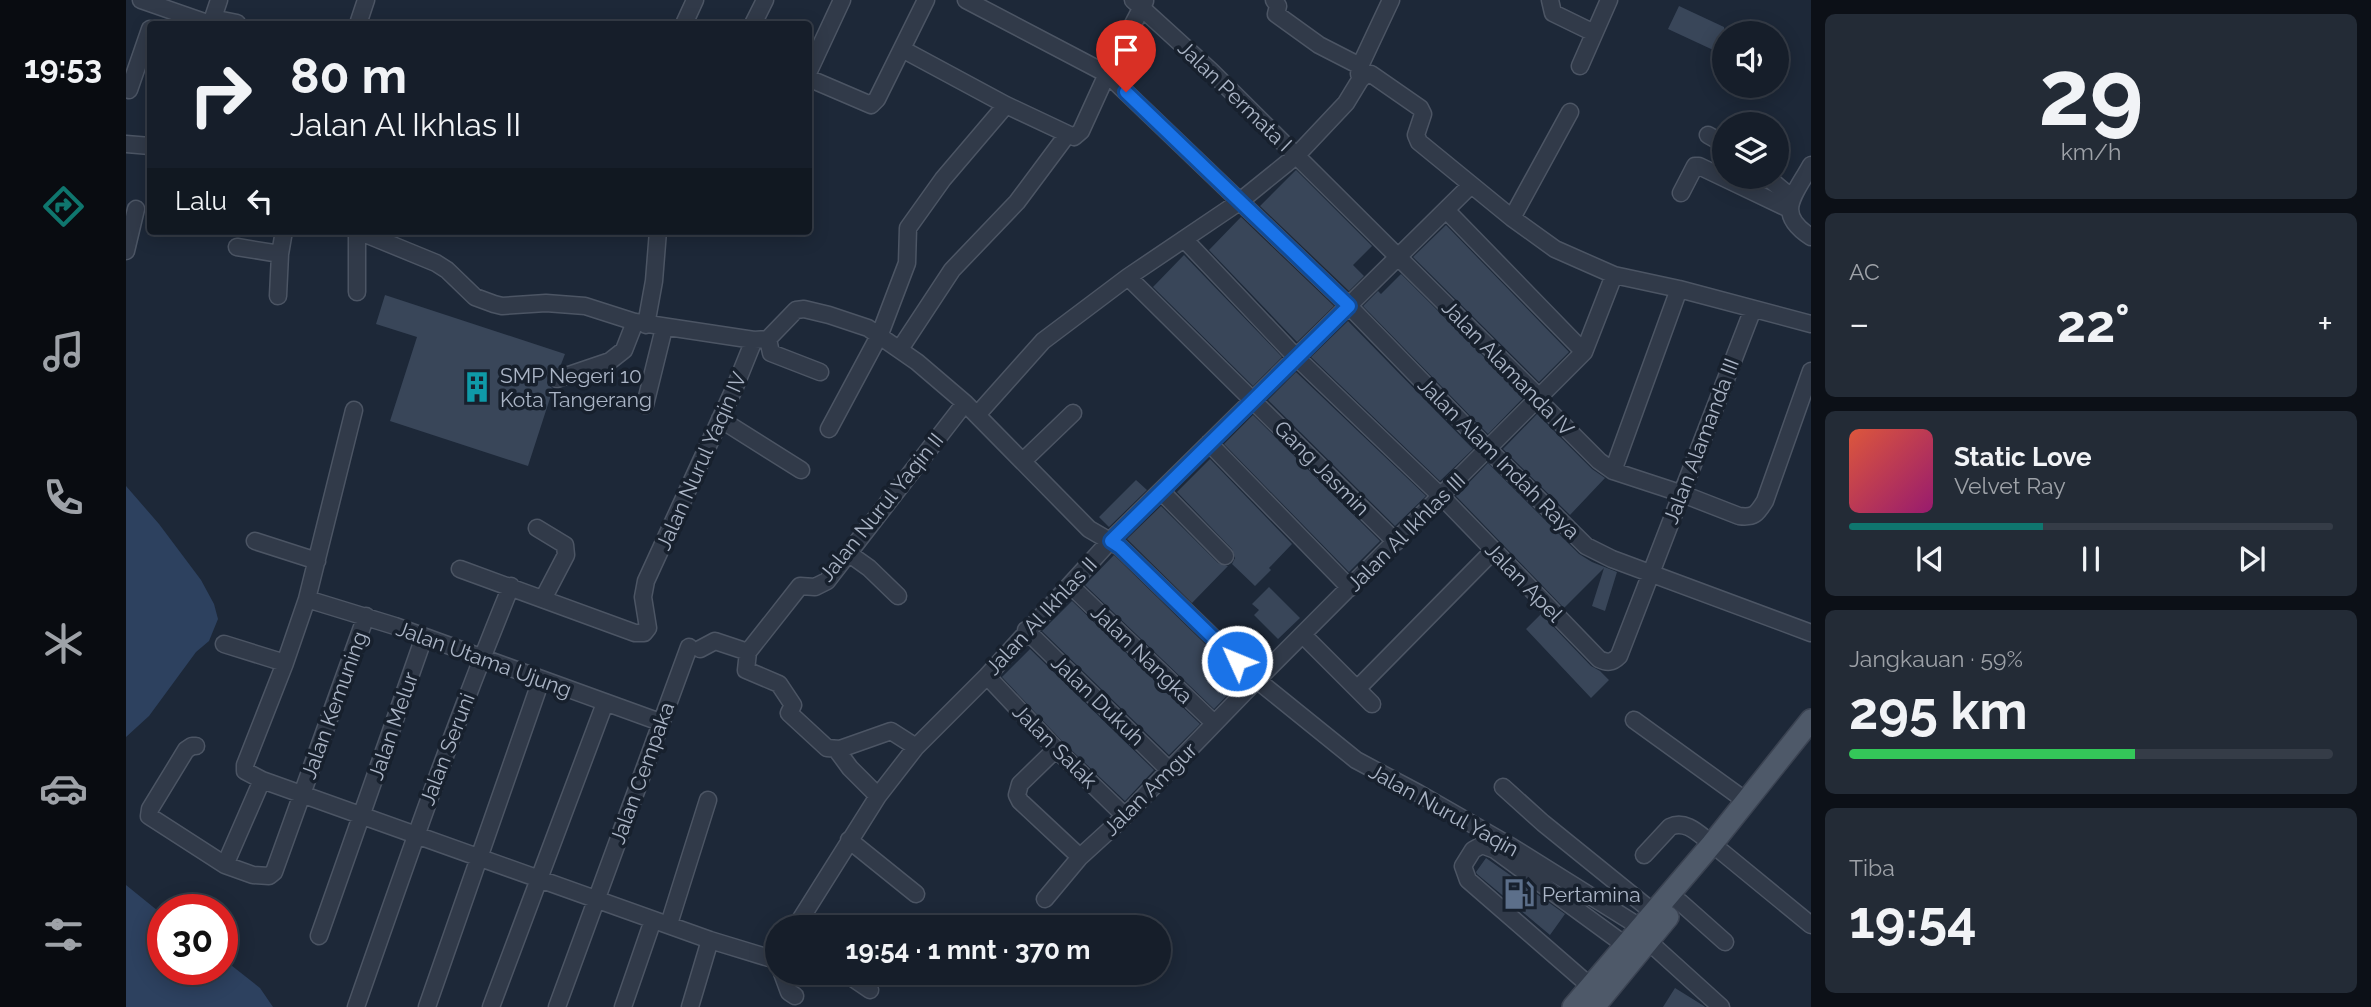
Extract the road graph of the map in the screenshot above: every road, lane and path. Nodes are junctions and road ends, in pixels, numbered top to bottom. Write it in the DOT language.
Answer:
graph roads {
  1 [pos="141,0"];
  2 [pos="219,0"];
  3 [pos="366,0"];
  4 [pos="695,0"];
  5 [pos="765,0"];
  6 [pos="842,0"];
  7 [pos="926,0"];
  8 [pos="966,0"];
  9 [pos="1274,0"];
  10 [pos="1391,0"];
  11 [pos="1550,0"];
  12 [pos="1609,0"];
  13 [pos="1140,3"];
  14 [pos="159,6"];
  15 [pos="182,20"];
  16 [pos="153,21"];
  17 [pos="212,21"];
  18 [pos="359,21"];
  19 [pos="685,21"];
  20 [pos="754,21"];
  21 [pos="1594,33"];
  22 [pos="147,34"];
  23 [pos="902,50"];
  24 [pos="132,62"];
  25 [pos="1580,66"];
  26 [pos="812,67"];
  27 [pos="1362,73"];
  28 [pos="1107,74"];
  29 [pos="812,78"];
  30 [pos="129,90"];
  31 [pos="1006,105"];
  32 [pos="1570,111"];
  33 [pos="1073,135"];
  34 [pos="1708,135"];
  35 [pos="1712,137"];
  36 [pos="126,144"];
  37 [pos="147,146"];
  38 [pos="1297,155"];
  39 [pos="1811,165"];
  40 [pos="1471,185"];
  41 [pos="1778,189"];
  42 [pos="1681,193"];
  43 [pos="1239,202"];
  44 [pos="1791,203"];
  45 [pos="137,209"];
  46 [pos="1446,210"];
  47 [pos="1512,218"];
  48 [pos="283,235"];
  49 [pos="357,235"];
  50 [pos="367,235"];
  51 [pos="658,235"];
  52 [pos="1811,237"];
  53 [pos="1184,239"];
  54 [pos="237,247"];
  55 [pos="126,251"];
  56 [pos="280,254"];
  57 [pos="1399,256"];
  58 [pos="1614,275"];
  59 [pos="1128,276"];
  60 [pos="1679,289"];
  61 [pos="356,292"];
  62 [pos="278,296"];
  63 [pos="1349,306"];
  64 [pos="1753,309"];
  65 [pos="641,323"];
  66 [pos="1811,324"];
  67 [pos="664,328"];
  68 [pos="880,334"];
  69 [pos="761,340"];
  70 [pos="900,349"];
  71 [pos="1584,352"];
  72 [pos="1297,358"];
  73 [pos="1811,371"];
  74 [pos="820,372"];
  75 [pos="557,379"];
  76 [pos="1539,397"];
  77 [pos="1254,399"];
  78 [pos="645,405"];
  79 [pos="961,409"];
  80 [pos="354,410"];
  81 [pos="1073,413"];
  82 [pos="977,415"];
  83 [pos="720,419"];
  84 [pos="829,429"];
  85 [pos="1209,443"];
  86 [pos="1488,449"];
  87 [pos="1023,461"];
  88 [pos="801,470"];
  89 [pos="1613,471"];
  90 [pos="1161,491"];
  91 [pos="1680,493"];
  92 [pos="1441,497"];
  93 [pos="537,528"];
  94 [pos="255,541"];
  95 [pos="1111,541"];
  96 [pos="1396,542"];
  97 [pos="1494,551"];
  98 [pos="848,553"];
  99 [pos="1225,556"];
  100 [pos="317,561"];
  101 [pos="460,569"];
  102 [pos="1651,573"];
  103 [pos="1070,584"];
  104 [pos="511,586"];
  105 [pos="1350,588"];
  106 [pos="898,596"];
  107 [pos="307,598"];
  108 [pos="543,598"];
  109 [pos="366,617"];
  110 [pos="1026,630"];
  111 [pos="1811,633"];
  112 [pos="1303,635"];
  113 [pos="424,637"];
  114 [pos="225,644"];
  115 [pos="748,652"];
  116 [pos="482,657"];
  117 [pos="1609,662"];
  118 [pos="285,663"];
  119 [pos="986,676"];
  120 [pos="541,680"];
  121 [pos="1257,680"];
  122 [pos="1357,688"];
  123 [pos="605,703"];
  124 [pos="1372,704"];
  125 [pos="1634,720"];
  126 [pos="1811,720"];
  127 [pos="660,722"];
  128 [pos="1214,723"];
  129 [pos="1811,742"];
  130 [pos="196,746"];
  131 [pos="916,747"];
  132 [pos="836,749"];
  133 [pos="1056,749"];
  134 [pos="1169,770"];
  135 [pos="262,780"];
  136 [pos="1503,787"];
  137 [pos="302,794"];
  138 [pos="878,796"];
  139 [pos="708,800"];
  140 [pos="1746,801"];
  141 [pos="362,815"];
  142 [pos="1125,816"];
  143 [pos="415,834"];
  144 [pos="849,840"];
  145 [pos="1717,848"];
  146 [pos="1644,855"];
  147 [pos="1080,857"];
  148 [pos="480,858"];
  149 [pos="225,865"];
  150 [pos="540,879"];
  151 [pos="916,894"];
  152 [pos="1045,899"];
  153 [pos="597,900"];
  154 [pos="1680,902"];
  155 [pos="803,915"];
  156 [pos="661,922"];
  157 [pos="1811,925"];
  158 [pos="1647,927"];
  159 [pos="319,936"];
  160 [pos="710,940"];
  161 [pos="1725,942"];
  162 [pos="1625,945"];
  163 [pos="765,957"];
  164 [pos="786,985"];
  165 [pos="863,985"];
  166 [pos="870,990"];
  167 [pos="795,996"];
  168 [pos="1596,996"];
  169 [pos="356,1007"];
  170 [pos="427,1007"];
  171 [pos="491,1007"];
  172 [pos="557,1007"];
  173 [pos="623,1007"];
  174 [pos="690,1007"];
  175 [pos="1573,1007"];
  176 [pos="1721,1007"];
  1 -- 14 [label="street"];
  2 -- 17 [label="street"];
  3 -- 18 [label="street"];
  4 -- 19 [label="street"];
  5 -- 20 [label="street"];
  6 -- 26 [label="street"];
  7 -- 23 [label="street"];
  8 -- 28 [label="street"];
  9 -- 27 [label="street"];
  10 -- 27 [label="street"];
  11 -- 21 [label="street"];
  12 -- 21 [label="street"];
  13 -- 28 [label="street"];
  13 -- 38 [label="street, Jalan Permata I"];
  14 -- 15 [label="street"];
  14 -- 16 [label="street"];
  21 -- 25 [label="street"];
  22 -- 24 [label="street"];
  23 -- 29 [label="street"];
  23 -- 31 [label="street"];
  24 -- 30 [label="street"];
  27 -- 38 [label="street"];
  27 -- 40 [label="street"];
  28 -- 33 [label="street"];
  28 -- 43 [label="street, Jalan Alam Indah Raya"];
  31 -- 33 [label="street"];
  31 -- 68 [label="street"];
  32 -- 47 [label="street"];
  33 -- 70 [label="street"];
  34 -- 35 [label="street"];
  36 -- 37 [label="street"];
  38 -- 43 [label="street"];
  38 -- 57 [label="street, Jalan Alamanda IV"];
  39 -- 44 [label="street"];
  40 -- 46 [label="street, Jalan Al Ikhlas II"];
  40 -- 47 [label="street"];
  41 -- 44 [label="street"];
  42 -- 44 [label="street"];
  43 -- 53 [label="street"];
  43 -- 63 [label="street, Jalan Alam Indah Raya"];
  44 -- 52 [label="street"];
  45 -- 55 [label="street"];
  46 -- 57 [label="street, Jalan Al Ikhlas II"];
  46 -- 71 [label="street"];
  47 -- 58 [label="street"];
  48 -- 56 [label="street"];
  49 -- 61 [label="street"];
  50 -- 65 [label="street"];
  51 -- 65 [label="street"];
  53 -- 59 [label="street"];
  53 -- 72 [label="street, Jalan Apel"];
  54 -- 56 [label="street"];
  56 -- 62 [label="street"];
  57 -- 63 [label="street, Jalan Al Ikhlas II"];
  57 -- 76 [label="street, Jalan Alamanda IV"];
  58 -- 60 [label="street"];
  58 -- 71 [label="street, Jalan Al Ikhlas III"];
  59 -- 77 [label="street, Gang Jasmin"];
  59 -- 82 [label="street"];
  60 -- 64 [label="street"];
  60 -- 89 [label="street"];
  63 -- 72 [label="street, Jalan Al Ikhlas II"];
  63 -- 86 [label="street, Jalan Alam Indah Raya"];
  64 -- 66 [label="street"];
  64 -- 91 [label="street, Jalan Alamanda III"];
  65 -- 67 [label="street"];
  65 -- 75 [label="street"];
  67 -- 69 [label="street"];
  67 -- 78 [label="street"];
  68 -- 69 [label="street, Jalan Nurul Yaqin IV"];
  68 -- 70 [label="street, Jalan Nurul Yaqin"];
  68 -- 84 [label="street"];
  69 -- 74 [label="street"];
  69 -- 83 [label="street, Jalan Nurul Yaqin IV"];
  70 -- 79 [label="street, Jalan Nurul Yaqin"];
  71 -- 76 [label="street, Jalan Al Ikhlas III"];
  72 -- 77 [label="street, Jalan Al Ikhlas II"];
  72 -- 92 [label="street, Jalan Apel"];
  73 -- 91 [label="street, Jalan Alamanda IV"];
  76 -- 86 [label="street, Jalan Al Ikhlas III"];
  76 -- 89 [label="street, Jalan Alamanda IV"];
  77 -- 85 [label="street, Jalan Al Ikhlas II"];
  77 -- 96 [label="street, Gang Jasmin"];
  79 -- 82 [label="street, Jalan Nurul Yaqin"];
  79 -- 98 [label="street, Jalan Nurul Yaqin II"];
  80 -- 100 [label="street"];
  81 -- 87 [label="street"];
  82 -- 87 [label="street, Jalan Nurul Yaqin"];
  83 -- 88 [label="street"];
  83 -- 108 [label="street, Jalan Nurul Yaqin IV"];
  85 -- 90 [label="street, Jalan Al Ikhlas II"];
  85 -- 105 [label="street"];
  86 -- 92 [label="street, Jalan Al Ikhlas III"];
  86 -- 102 [label="street, Jalan Alam Indah Raya"];
  87 -- 95 [label="street, Jalan Nurul Yaqin"];
  89 -- 91 [label="street, Jalan Alamanda IV"];
  90 -- 95 [label="street, Jalan Al Ikhlas II"];
  90 -- 99 [label="street"];
  91 -- 102 [label="street, Jalan Alamanda III"];
  92 -- 96 [label="street, Jalan Al Ikhlas III"];
  92 -- 97 [label="street, Jalan Apel"];
  93 -- 108 [label="street"];
  94 -- 100 [label="street"];
  95 -- 103 [label="street, Jalan Al Ikhlas II"];
  95 -- 121 [label="street, Jalan Nurul Yaqin"];
  96 -- 105 [label="street, Jalan Al Ikhlas III"];
  97 -- 117 [label="street, Jalan Apel"];
  97 -- 122 [label="street"];
  98 -- 106 [label="street"];
  98 -- 115 [label="street, Jalan Nurul Yaqin II"];
  100 -- 107 [label="street"];
  101 -- 104 [label="street"];
  102 -- 111 [label="street, Jalan Alam Indah Raya"];
  102 -- 117 [label="street, Jalan Alamanda III"];
  103 -- 110 [label="street, Jalan Al Ikhlas II"];
  103 -- 128 [label="street, Jalan Nangka"];
  104 -- 108 [label="street"];
  104 -- 116 [label="street, Jalan Seruni"];
  105 -- 112 [label="street, Jalan Al Ikhlas III"];
  107 -- 109 [label="street, Jalan Utama Ujung"];
  107 -- 118 [label="street"];
  109 -- 113 [label="street, Jalan Utama Ujung"];
  109 -- 137 [label="street, Jalan Kemuning"];
  110 -- 119 [label="street, Jalan Al Ikhlas II"];
  110 -- 134 [label="street, Jalan Dukuh"];
  112 -- 121 [label="street, Jalan Al Ikhlas III"];
  112 -- 122 [label="street"];
  113 -- 116 [label="street, Jalan Utama Ujung"];
  113 -- 141 [label="street, Jalan Melur"];
  114 -- 118 [label="street"];
  115 -- 127 [label="street, Jalan Cempaka"];
  115 -- 132 [label="street"];
  116 -- 120 [label="street, Jalan Utama Ujung"];
  116 -- 143 [label="street, Jalan Seruni"];
  118 -- 135 [label="street"];
  119 -- 131 [label="street, Jalan Al Ikhlas II"];
  119 -- 133 [label="street, Jalan Salak"];
  120 -- 123 [label="street, Jalan Utama Ujung"];
  120 -- 148 [label="street"];
  121 -- 128 [label="street, Jalan Amgur"];
  121 -- 158 [label="street, Jalan Nurul Yaqin"];
  122 -- 124 [label="street"];
  123 -- 127 [label="street, Jalan Utama Ujung"];
  123 -- 150 [label="street"];
  125 -- 140 [label="street"];
  126 -- 140 [label="main road"];
  127 -- 153 [label="street, Jalan Cempaka"];
  128 -- 134 [label="street, Jalan Amgur"];
  129 -- 145 [label="main road"];
  130 -- 149 [label="street"];
  131 -- 132 [label="street"];
  131 -- 138 [label="street, Jalan Al Ikhlas II"];
  132 -- 138 [label="street"];
  133 -- 142 [label="street, Jalan Salak"];
  133 -- 147 [label="street"];
  134 -- 142 [label="street, Jalan Amgur"];
  135 -- 137 [label="street"];
  135 -- 149 [label="street"];
  136 -- 158 [label="street"];
  137 -- 141 [label="street"];
  137 -- 149 [label="street, Jalan Kemuning"];
  138 -- 144 [label="street, Jalan Al Ikhlas II"];
  139 -- 156 [label="street"];
  140 -- 145 [label="main road"];
  141 -- 143 [label="street"];
  141 -- 159 [label="street, Jalan Melur"];
  142 -- 147 [label="street, Jalan Amgur"];
  143 -- 148 [label="street"];
  143 -- 169 [label="street, Jalan Seruni"];
  144 -- 151 [label="street"];
  144 -- 155 [label="street, Jalan Al Ikhlas II"];
  145 -- 146 [label="street"];
  145 -- 154 [label="main road"];
  145 -- 157 [label="street"];
  145 -- 158 [label="main road"];
  147 -- 152 [label="street, Jalan Amgur"];
  148 -- 150 [label="street"];
  148 -- 170 [label="street"];
  150 -- 153 [label="street"];
  150 -- 171 [label="street"];
  153 -- 156 [label="street"];
  153 -- 172 [label="street, Jalan Cempaka"];
  154 -- 158 [label="main road"];
  154 -- 161 [label="street"];
  156 -- 160 [label="street"];
  156 -- 173 [label="street"];
  158 -- 162 [label="main road"];
  158 -- 168 [label="main road"];
  158 -- 176 [label="street"];
  160 -- 163 [label="street"];
  160 -- 174 [label="street"];
  162 -- 168 [label="main road"];
  162 -- 168 [label="street"];
  164 -- 167 [label="street"];
  165 -- 166 [label="street"];
  168 -- 175 [label="main road"];
}
